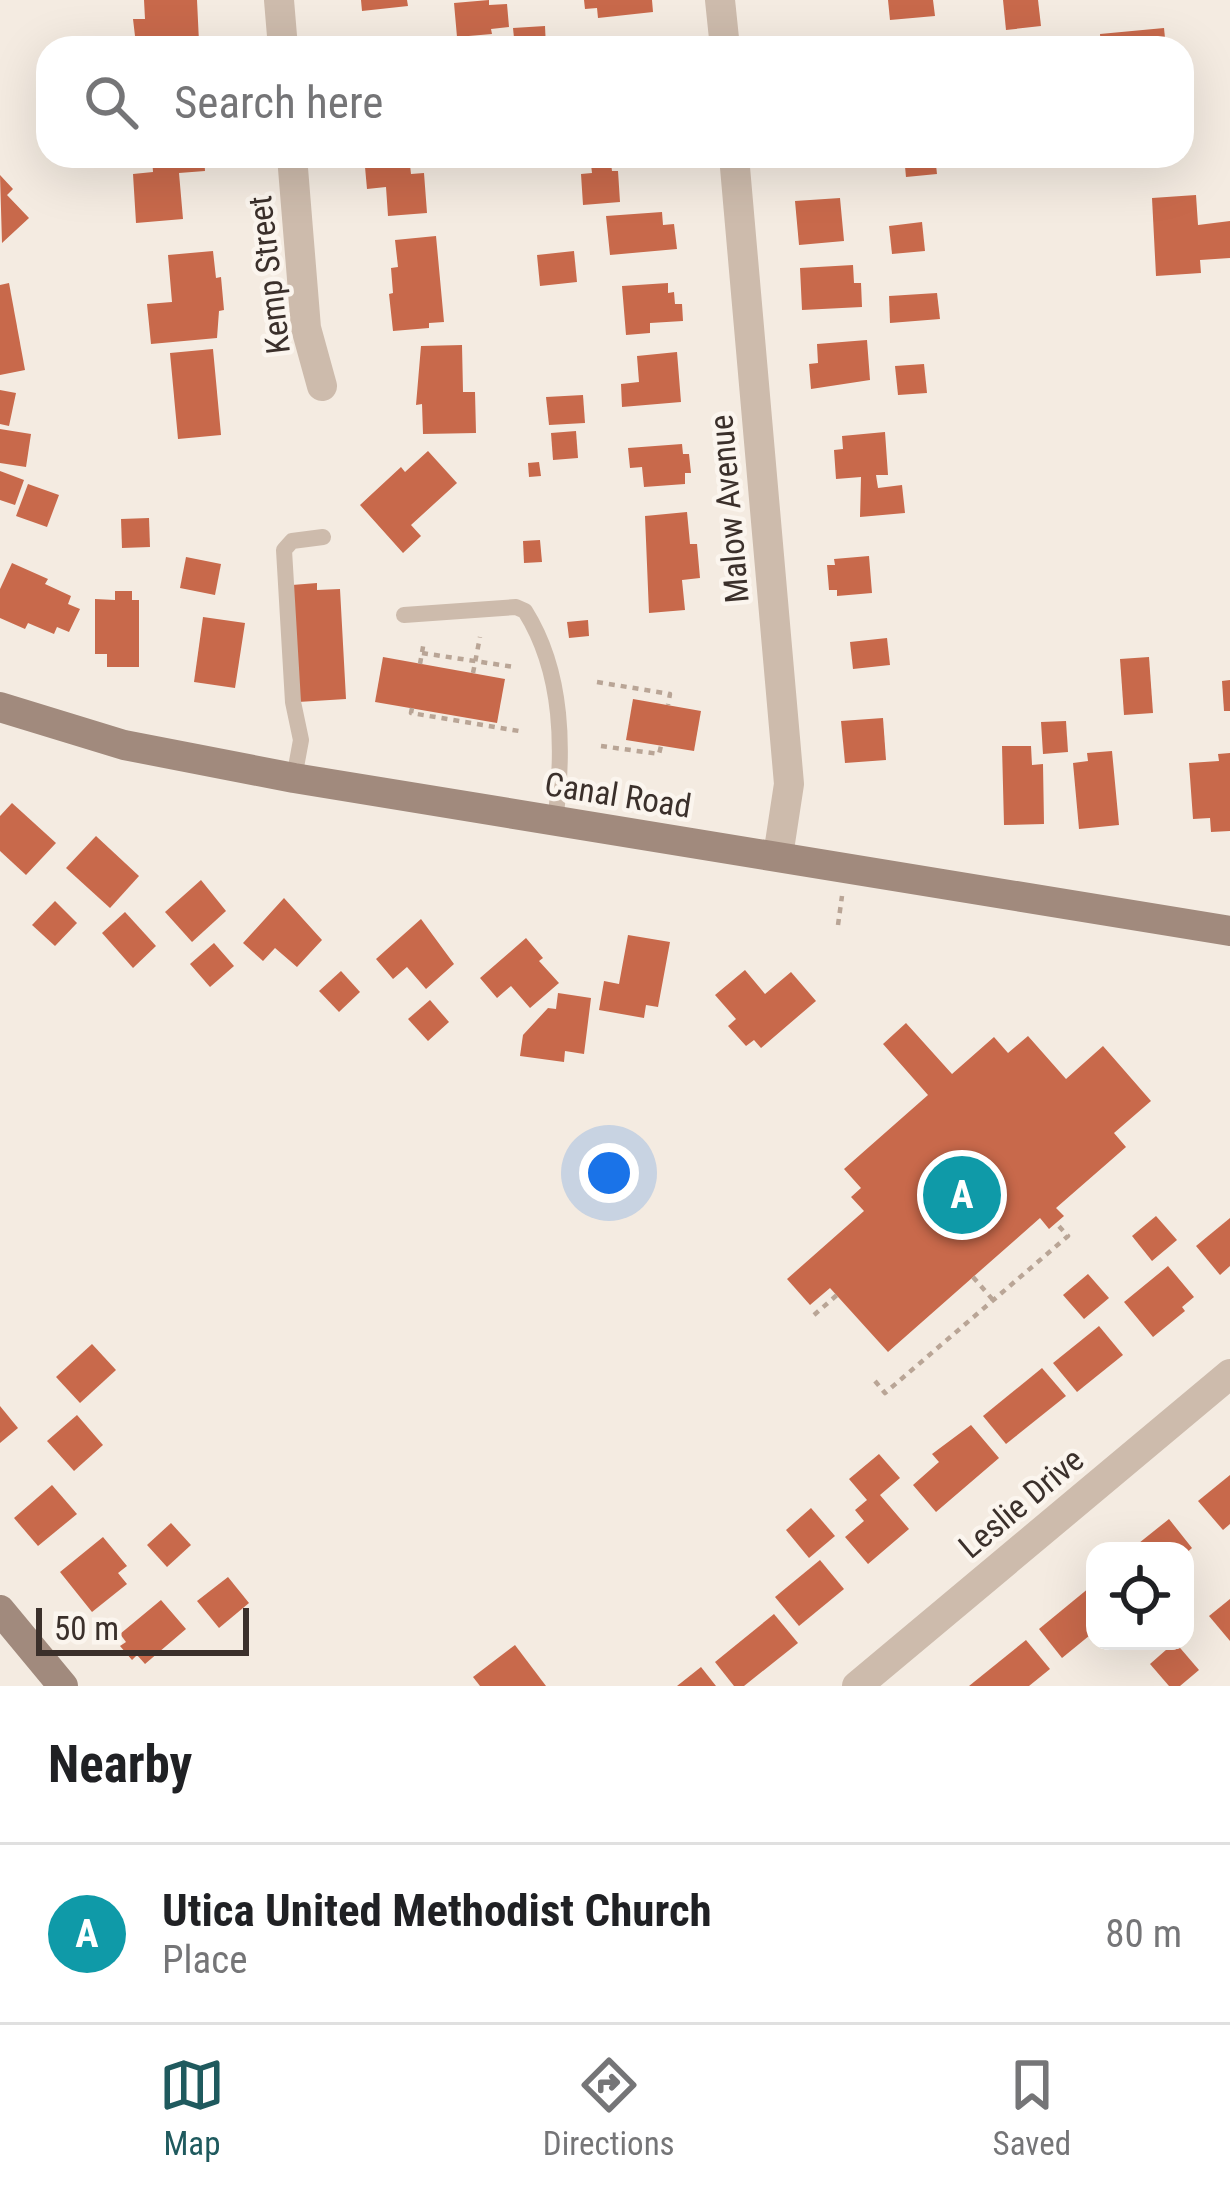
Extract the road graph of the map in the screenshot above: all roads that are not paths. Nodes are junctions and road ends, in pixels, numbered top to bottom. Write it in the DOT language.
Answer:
graph roads {
  1 [pos="279,0"];
  2 [pos="720,0"];
  3 [pos="282,36"];
  4 [pos="723,36"];
  5 [pos="293,168"];
  6 [pos="735,168"];
  7 [pos="322,386"];
  8 [pos="323,537"];
  9 [pos="404,615"];
  10 [pos="0,707"];
  11 [pos="294,778"];
  12 [pos="555,822"];
  13 [pos="778,856"];
  14 [pos="1230,931"];
  15 [pos="1230,1374"];
  16 [pos="0,1610"];
  17 [pos="63,1686"];
  18 [pos="857,1686"];
  1 -- 3 [label="street"];
  2 -- 4 [label="street"];
  5 -- 7 [label="street, Kemp Street"];
  6 -- 13 [label="street, Malow Avenue"];
  8 -- 11 [label="lane"];
  9 -- 12 [label="lane"];
  10 -- 11 [label="street, Canal Road"];
  11 -- 12 [label="street, Canal Road"];
  12 -- 13 [label="street, Canal Road"];
  13 -- 14 [label="street, Canal Road"];
  15 -- 18 [label="street, Leslie Drive"];
  16 -- 17 [label="street"];
}
